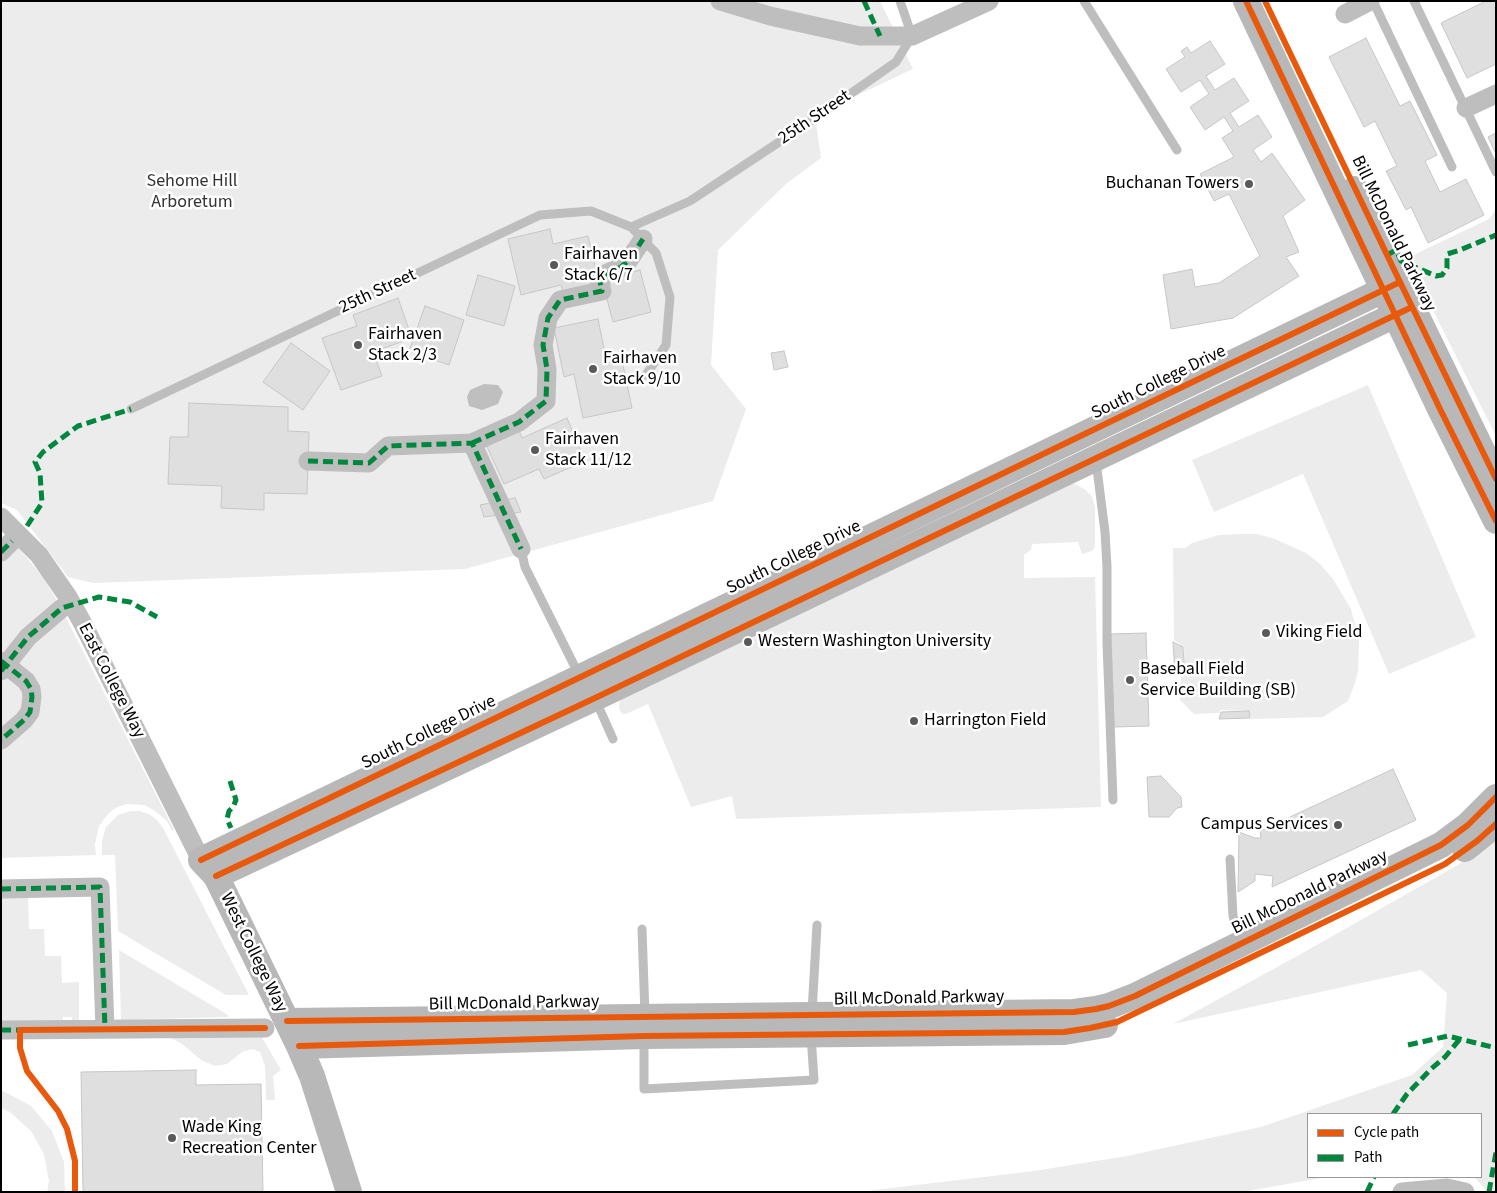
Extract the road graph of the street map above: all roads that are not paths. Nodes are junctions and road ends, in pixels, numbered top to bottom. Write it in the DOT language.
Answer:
graph roads {
  1 [pos="720,1"];
  2 [pos="900,1"];
  3 [pos="989,1"];
  4 [pos="1084,1"];
  5 [pos="1246,1"];
  6 [pos="1265,1"];
  7 [pos="1372,1"];
  8 [pos="1414,1"];
  9 [pos="1344,14"];
  10 [pos="912,36"];
  11 [pos="1496,94"];
  12 [pos="1466,108"];
  13 [pos="1178,150"];
  14 [pos="1452,167"];
  15 [pos="1496,172"];
  16 [pos="637,233"];
  17 [pos="1391,286"];
  18 [pos="1403,311"];
  19 [pos="646,375"];
  20 [pos="131,409"];
  21 [pos="472,442"];
  22 [pos="1096,458"];
  23 [pos="308,461"];
  24 [pos="1496,479"];
  25 [pos="1,517"];
  26 [pos="1496,521"];
  27 [pos="521,549"];
  28 [pos="65,603"];
  29 [pos="3,666"];
  30 [pos="588,688"];
  31 [pos="613,739"];
  32 [pos="1,740"];
  33 [pos="1496,797"];
  34 [pos="1113,800"];
  35 [pos="1496,824"];
  36 [pos="1230,859"];
  37 [pos="208,868"];
  38 [pos="1,889"];
  39 [pos="817,925"];
  40 [pos="642,929"];
  41 [pos="1246,941"];
  42 [pos="276,1025"];
  43 [pos="812,1025"];
  44 [pos="645,1027"];
  45 [pos="105,1028"];
  46 [pos="10,1030"];
  47 [pos="299,1046"];
  48 [pos="349,1192"];
  49 [pos="1402,1192"];
  50 [pos="1464,1192"];
  1 -- 10 [label="street"];
  2 -- 10 [label="lane"];
  3 -- 10 [label="street"];
  4 -- 13 [label="lane"];
  5 -- 17 [label="main road, Bill McDonald Parkway"];
  6 -- 17 [label="main road, Bill McDonald Parkway"];
  7 -- 9 [label="street"];
  7 -- 14 [label="lane"];
  8 -- 12 [label="lane"];
  10 -- 16 [label="lane, 25th Street"];
  11 -- 12 [label="street"];
  12 -- 15 [label="lane"];
  16 -- 19 [label="lane"];
  16 -- 20 [label="lane, 25th Street"];
  16 -- 21 [label="street"];
  17 -- 18 [label="main road, Bill McDonald Parkway"];
  17 -- 30 [label="main road, South College Drive"];
  18 -- 22 [label="main road, South College Drive"];
  18 -- 24 [label="main road, Bill McDonald Parkway"];
  18 -- 26 [label="main road, Bill McDonald Parkway"];
  21 -- 23 [label="street"];
  21 -- 27 [label="street"];
  22 -- 30 [label="main road, South College Drive"];
  22 -- 34 [label="lane"];
  25 -- 28 [label="street, East College Way"];
  27 -- 30 [label="lane"];
  28 -- 29 [label="street"];
  28 -- 37 [label="street, East College Way"];
  29 -- 32 [label="street"];
  30 -- 31 [label="lane"];
  30 -- 37 [label="main road, South College Drive"];
  33 -- 41 [label="main road, Bill McDonald Parkway"];
  35 -- 43 [label="main road, Bill McDonald Parkway"];
  36 -- 41 [label="lane"];
  37 -- 42 [label="main road, West College Way"];
  38 -- 45 [label="street"];
  39 -- 43 [label="lane"];
  40 -- 44 [label="lane"];
  41 -- 43 [label="main road, Bill McDonald Parkway"];
  42 -- 44 [label="main road, Bill McDonald Parkway"];
  42 -- 45 [label="street"];
  42 -- 47 [label="main road, West College Way"];
  43 -- 44 [label="main road, Bill McDonald Parkway"];
  43 -- 44 [label="lane"];
  44 -- 47 [label="main road, Bill McDonald Parkway"];
  45 -- 46 [label="street"];
  47 -- 48 [label="main road, West College Way"];
  49 -- 50 [label="street"];
}
